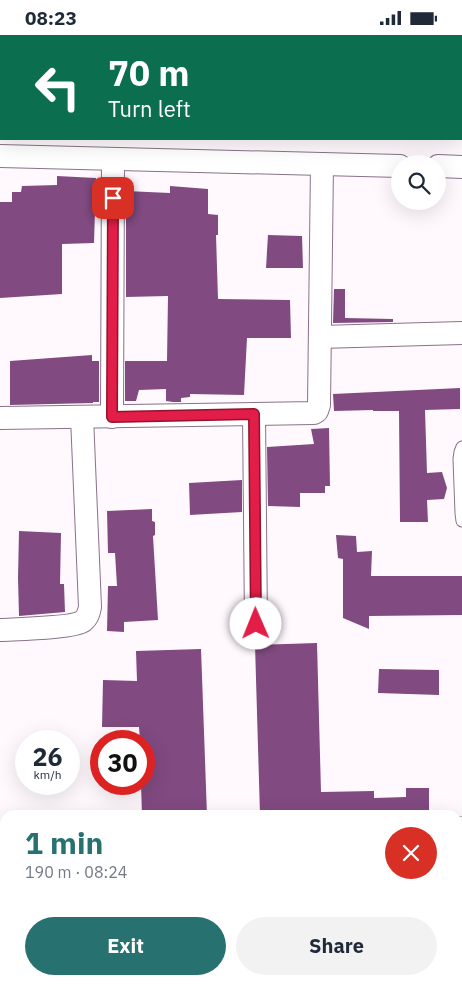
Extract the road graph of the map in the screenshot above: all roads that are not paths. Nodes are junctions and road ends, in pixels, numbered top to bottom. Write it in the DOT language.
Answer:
graph roads {
  1 [pos="0,155"];
  2 [pos="113,159"];
  3 [pos="322,164"];
  4 [pos="391,166"];
  5 [pos="446,166"];
  6 [pos="462,167"];
  7 [pos="462,333"];
  8 [pos="320,337"];
  9 [pos="254,414"];
  10 [pos="82,417"];
  11 [pos="112,417"];
  12 [pos="0,418"];
  13 [pos="462,447"];
  14 [pos="462,521"];
  15 [pos="256,624"];
  16 [pos="0,630"];
  1 -- 2 [label="street"];
  2 -- 3 [label="street"];
  2 -- 11 [label="street"];
  3 -- 4 [label="street"];
  3 -- 8 [label="street"];
  5 -- 6 [label="street"];
  7 -- 8 [label="street"];
  8 -- 9 [label="street"];
  9 -- 11 [label="street"];
  9 -- 15 [label="street"];
  10 -- 11 [label="street"];
  10 -- 12 [label="street"];
  10 -- 16 [label="street"];
  13 -- 14 [label="lane"];
}
